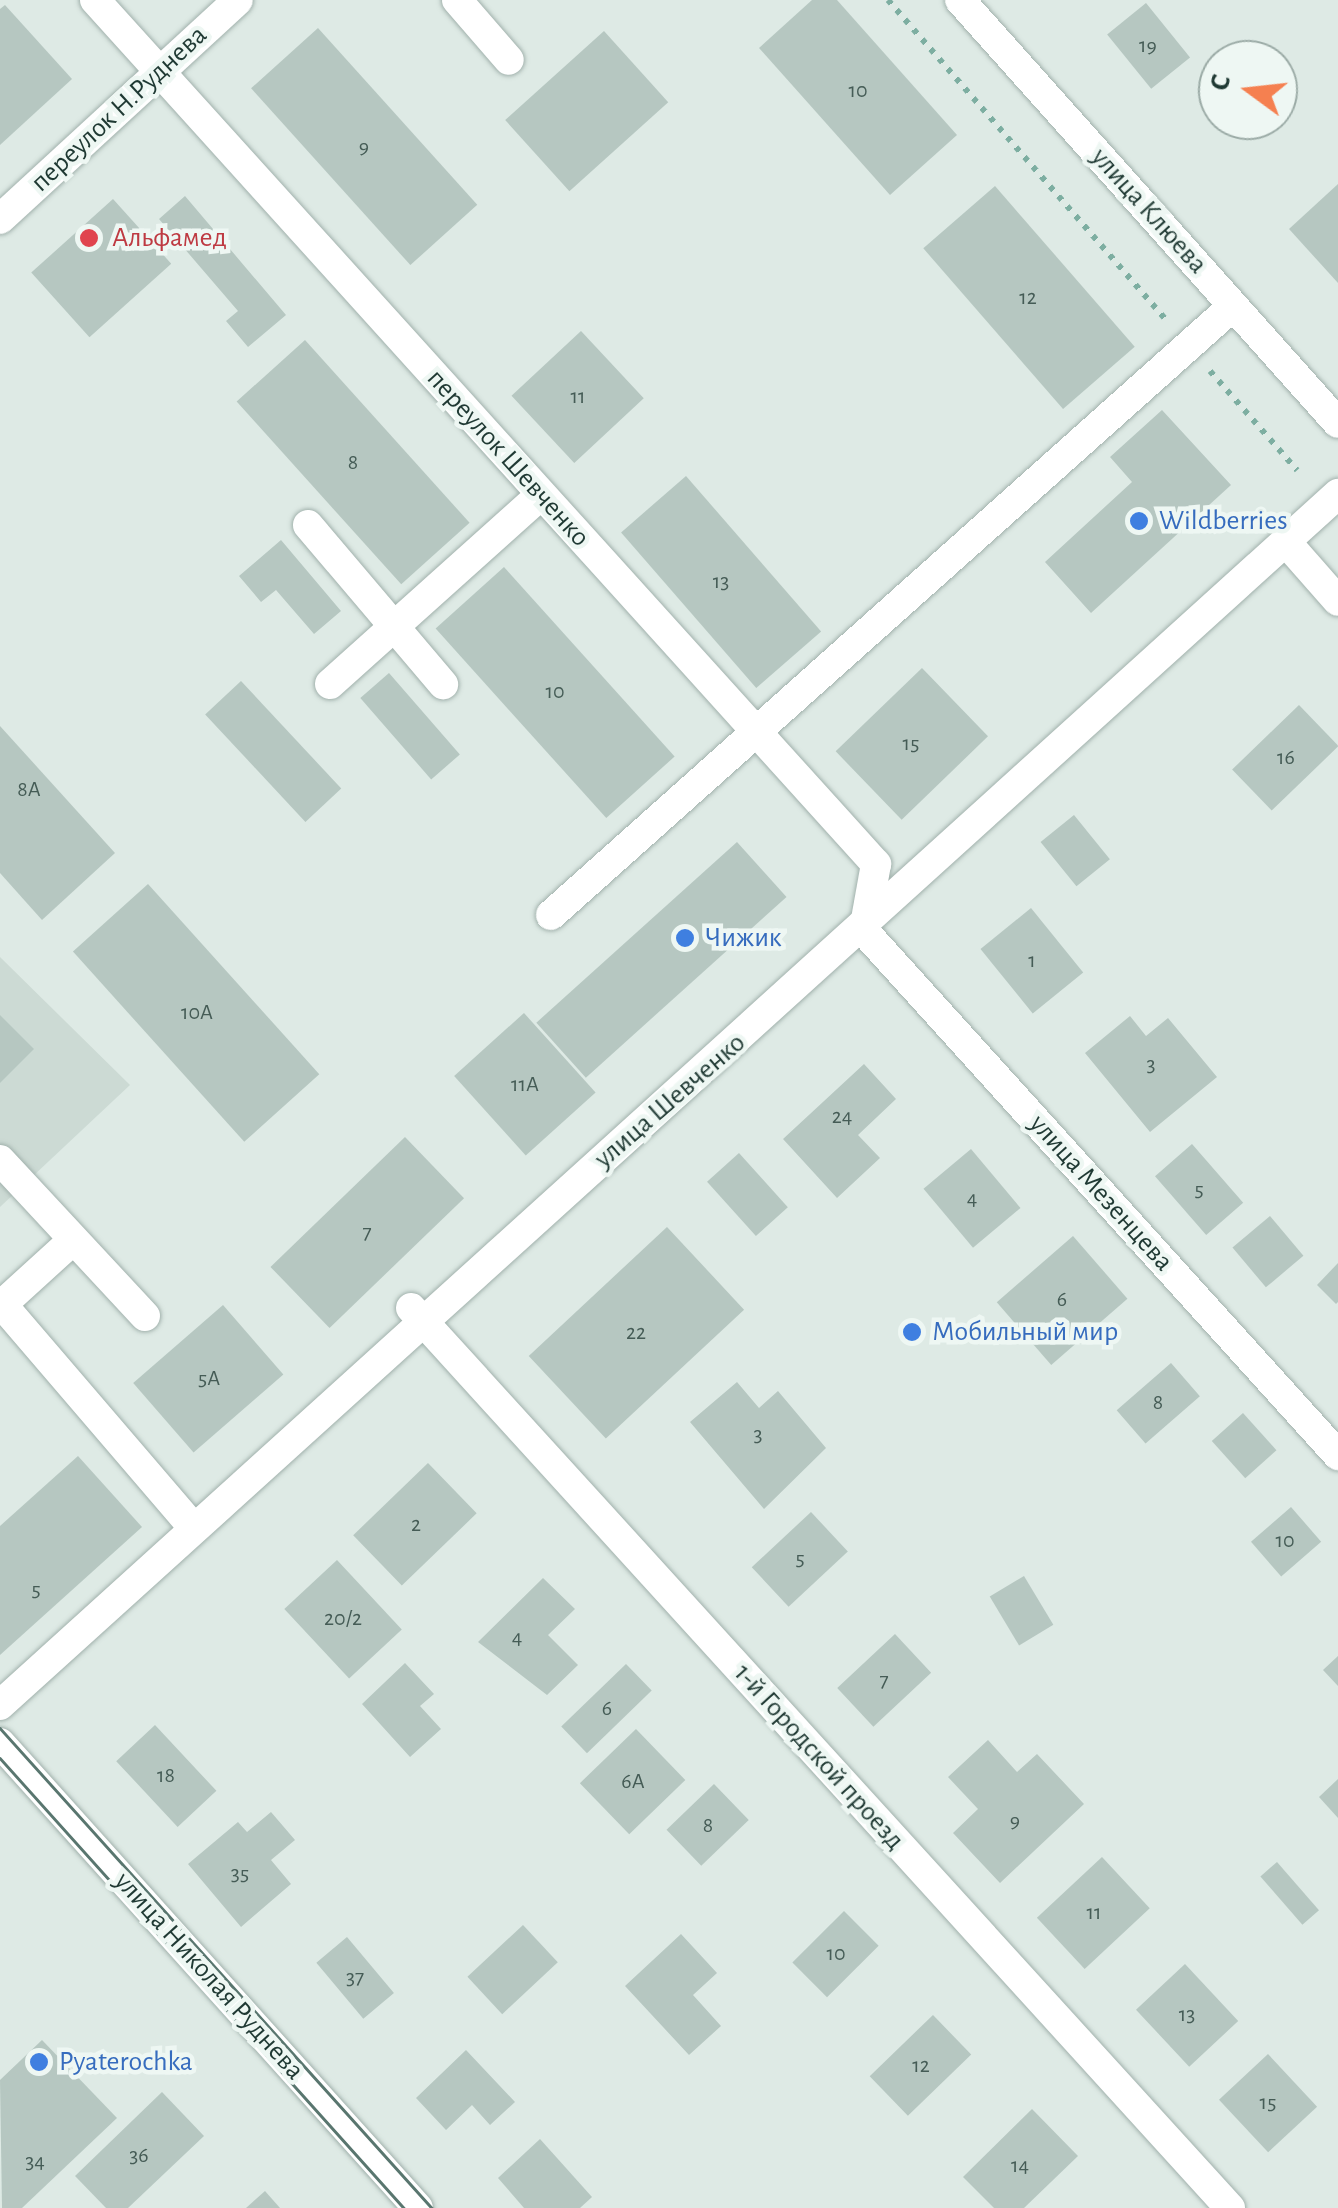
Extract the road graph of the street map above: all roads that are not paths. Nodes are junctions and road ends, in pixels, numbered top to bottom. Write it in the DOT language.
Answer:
graph roads {
  1 [pos="95,0"];
  2 [pos="238,0"];
  3 [pos="457,0"];
  4 [pos="960,0"];
  5 [pos="509,60"];
  6 [pos="159,73"];
  7 [pos="0,219"];
  8 [pos="1233,306"];
  9 [pos="1338,422"];
  10 [pos="1338,494"];
  11 [pos="541,495"];
  12 [pos="308,525"];
  13 [pos="1287,543"];
  14 [pos="1338,601"];
  15 [pos="394,627"];
  16 [pos="330,684"];
  17 [pos="443,684"];
  18 [pos="756,732"];
  19 [pos="551,915"];
  20 [pos="864,930"];
  21 [pos="0,1160"];
  22 [pos="73,1240"];
  23 [pos="3,1301"];
  24 [pos="416,1313"];
  25 [pos="145,1316"];
  26 [pos="1338,1455"];
  27 [pos="194,1528"];
  28 [pos="0,1705"];
  29 [pos="0,1743"];
  30 [pos="418,2208"];
  31 [pos="1230,2208"];
  1 -- 6 [label="street, переулок Шевченко"];
  2 -- 6 [label="street, переулок Н.Руднева"];
  3 -- 5 [label="street"];
  4 -- 8 [label="street, улица Клюева"];
  6 -- 7 [label="street, переулок Н.Руднева"];
  6 -- 11 [label="street, переулок Шевченко"];
  8 -- 9 [label="street, улица Клюева"];
  8 -- 18 [label="street"];
  10 -- 13 [label="street, улица Шевченко"];
  11 -- 15 [label="street"];
  11 -- 18 [label="street, переулок Шевченко"];
  12 -- 15 [label="street"];
  13 -- 14 [label="street"];
  13 -- 20 [label="street, улица Шевченко"];
  15 -- 16 [label="street"];
  15 -- 17 [label="street"];
  18 -- 19 [label="street"];
  18 -- 20 [label="street, переулок Шевченко"];
  20 -- 24 [label="street, улица Шевченко"];
  20 -- 26 [label="street, улица Мезенцева"];
  21 -- 22 [label="street"];
  22 -- 23 [label="street"];
  22 -- 25 [label="street"];
  23 -- 27 [label="street"];
  24 -- 27 [label="street, улица Шевченко"];
  24 -- 31 [label="street, 1-й Городской проезд"];
  27 -- 28 [label="street, улица Шевченко"];
  29 -- 30 [label="street, улица Николая Руднева"];
}
